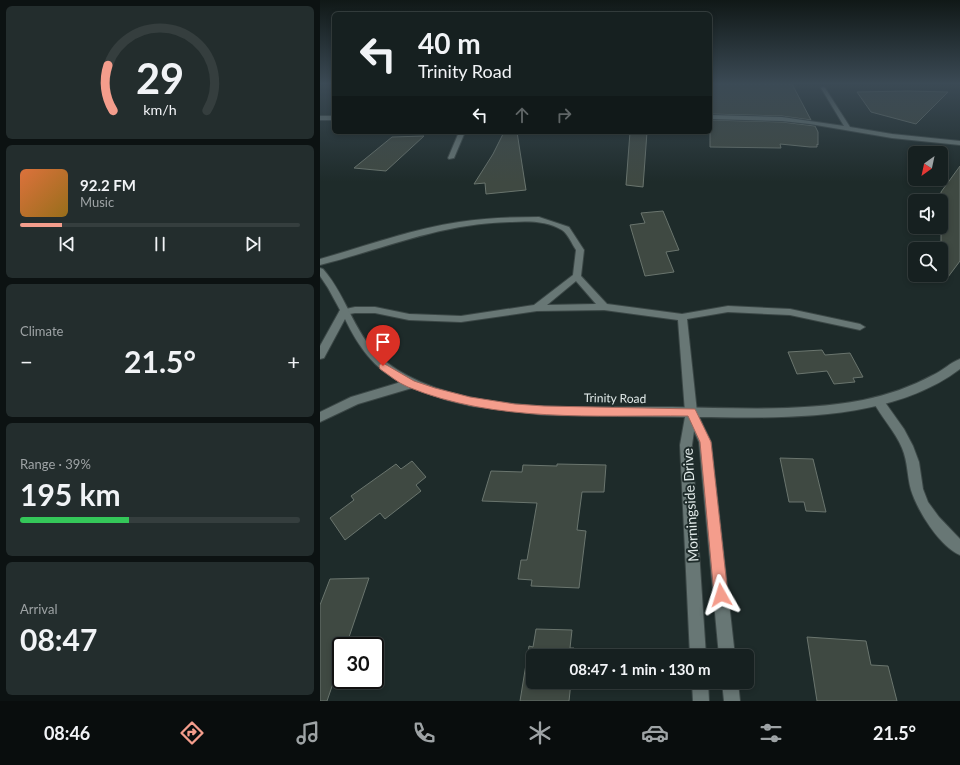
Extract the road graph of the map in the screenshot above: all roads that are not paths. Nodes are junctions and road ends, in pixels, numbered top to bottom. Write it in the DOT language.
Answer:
graph roads {
  1 [pos="712,117"];
  2 [pos="841,117"];
  3 [pos="320,118"];
  4 [pos="332,118"];
  5 [pos="848,128"];
  6 [pos="461,134"];
  7 [pos="960,143"];
  8 [pos="451,158"];
  9 [pos="320,262"];
  10 [pos="320,270"];
  11 [pos="577,276"];
  12 [pos="604,307"];
  13 [pos="537,308"];
  14 [pos="344,312"];
  15 [pos="682,317"];
  16 [pos="860,326"];
  17 [pos="320,355"];
  18 [pos="960,363"];
  19 [pos="410,384"];
  20 [pos="878,401"];
  21 [pos="691,412"];
  22 [pos="320,417"];
  23 [pos="960,548"];
  24 [pos="698,649"];
  25 [pos="726,649"];
  26 [pos="700,689"];
  27 [pos="731,689"];
  28 [pos="701,701"];
  29 [pos="732,701"];
  1 -- 5 [label="street"];
  2 -- 5 [label="street"];
  3 -- 4 [label="street"];
  5 -- 7 [label="street"];
  6 -- 8 [label="street"];
  9 -- 11 [label="street"];
  10 -- 14 [label="street, Trinity Road"];
  11 -- 12 [label="street"];
  11 -- 13 [label="street"];
  12 -- 13 [label="street"];
  12 -- 15 [label="street"];
  13 -- 14 [label="street"];
  14 -- 17 [label="street"];
  14 -- 19 [label="street, Trinity Road"];
  15 -- 16 [label="street"];
  15 -- 21 [label="street"];
  18 -- 20 [label="street, Trinity Road"];
  19 -- 21 [label="street, Trinity Road"];
  19 -- 22 [label="street"];
  20 -- 21 [label="street, Trinity Road"];
  20 -- 23 [label="street"];
  21 -- 24 [label="street, Morningside Drive"];
  21 -- 25 [label="street, Morningside Drive"];
  26 -- 28 [label="street"];
  27 -- 29 [label="street"];
}
